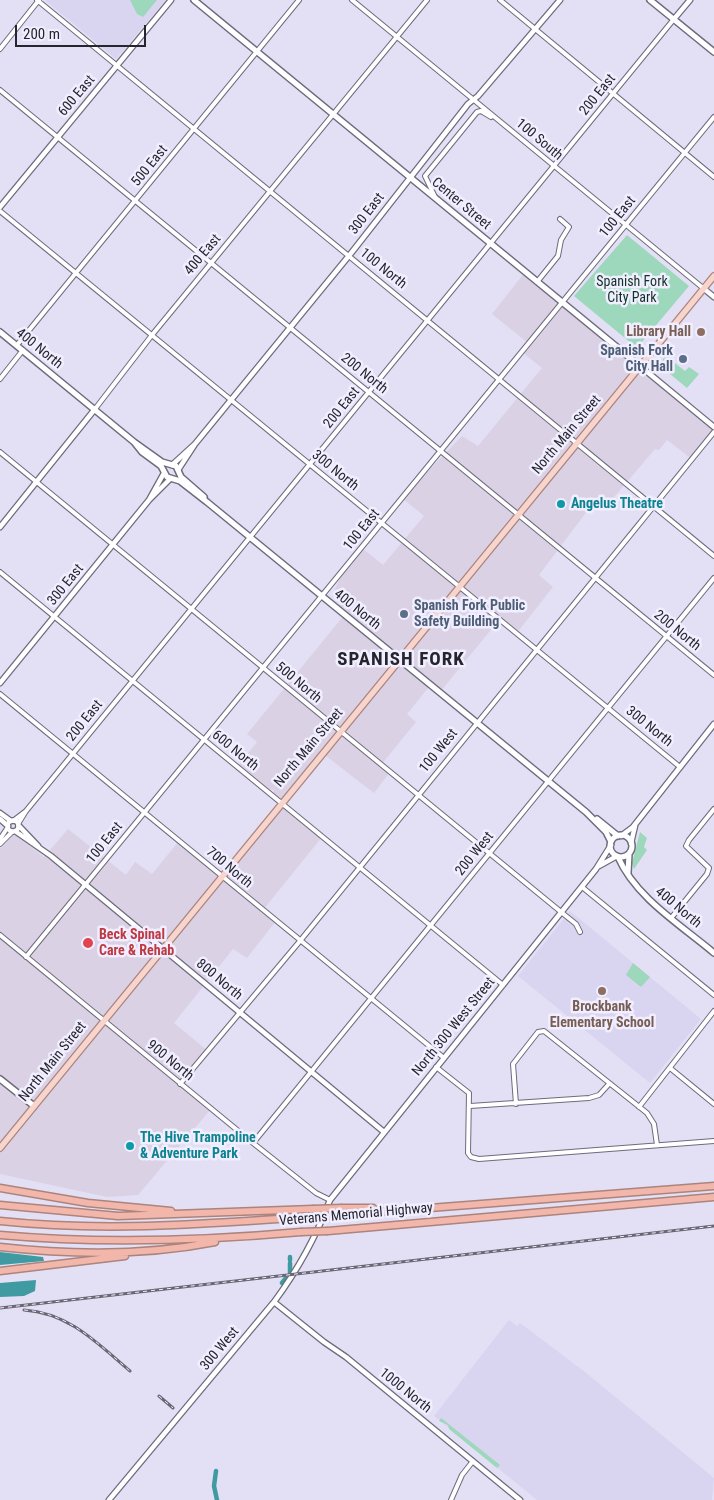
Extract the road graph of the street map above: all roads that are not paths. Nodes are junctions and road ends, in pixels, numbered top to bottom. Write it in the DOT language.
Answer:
graph roads {
  1 [pos="38,0"];
  2 [pos="171,0"];
  3 [pos="194,0"];
  4 [pos="299,0"];
  5 [pos="352,0"];
  6 [pos="427,0"];
  7 [pos="500,0"];
  8 [pos="560,0"];
  9 [pos="650,0"];
  10 [pos="690,0"];
  11 [pos="674,19"];
  12 [pos="536,29"];
  13 [pos="397,37"];
  14 [pos="0,49"];
  15 [pos="257,52"];
  16 [pos="714,52"];
  17 [pos="117,65"];
  18 [pos="0,90"];
  19 [pos="613,94"];
  20 [pos="473,101"];
  21 [pos="335,114"];
  22 [pos="714,117"];
  23 [pos="496,119"];
  24 [pos="194,128"];
  25 [pos="58,138"];
  26 [pos="686,152"];
  27 [pos="553,167"];
  28 [pos="714,176"];
  29 [pos="411,177"];
  30 [pos="270,191"];
  31 [pos="435,197"];
  32 [pos="135,202"];
  33 [pos="0,207"];
  34 [pos="0,211"];
  35 [pos="560,219"];
  36 [pos="626,225"];
  37 [pos="491,244"];
  38 [pos="349,255"];
  39 [pos="210,263"];
  40 [pos="75,273"];
  41 [pos="714,276"];
  42 [pos="537,282"];
  43 [pos="703,288"];
  44 [pos="714,297"];
  45 [pos="563,302"];
  46 [pos="428,320"];
  47 [pos="290,328"];
  48 [pos="0,332"];
  49 [pos="152,335"];
  50 [pos="17,345"];
  51 [pos="23,350"];
  52 [pos="640,366"];
  53 [pos="0,379"];
  54 [pos="499,379"];
  55 [pos="369,392"];
  56 [pos="230,400"];
  57 [pos="95,410"];
  58 [pos="714,426"];
  59 [pos="714,432"];
  60 [pos="134,442"];
  61 [pos="194,444"];
  62 [pos="577,444"];
  63 [pos="440,451"];
  64 [pos="0,452"];
  65 [pos="170,465"];
  66 [pos="310,465"];
  67 [pos="178,471"];
  68 [pos="164,472"];
  69 [pos="172,479"];
  70 [pos="36,482"];
  71 [pos="149,500"];
  72 [pos="208,502"];
  73 [pos="653,506"];
  74 [pos="518,514"];
  75 [pos="381,523"];
  76 [pos="0,527"];
  77 [pos="251,537"];
  78 [pos="113,546"];
  79 [pos="714,556"];
  80 [pos="0,572"];
  81 [pos="595,578"];
  82 [pos="714,578"];
  83 [pos="459,587"];
  84 [pos="323,596"];
  85 [pos="192,610"];
  86 [pos="54,617"];
  87 [pos="666,637"];
  88 [pos="536,650"];
  89 [pos="399,659"];
  90 [pos="263,668"];
  91 [pos="714,674"];
  92 [pos="132,681"];
  93 [pos="0,683"];
  94 [pos="0,694"];
  95 [pos="608,708"];
  96 [pos="477,722"];
  97 [pos="714,724"];
  98 [pos="340,731"];
  99 [pos="204,740"];
  100 [pos="73,754"];
  101 [pos="680,767"];
  102 [pos="549,781"];
  103 [pos="418,795"];
  104 [pos="280,803"];
  105 [pos="714,809"];
  106 [pos="26,811"];
  107 [pos="586,812"];
  108 [pos="0,813"];
  109 [pos="145,813"];
  110 [pos="0,819"];
  111 [pos="10,824"];
  112 [pos="635,824"];
  113 [pos="19,825"];
  114 [pos="14,832"];
  115 [pos="620,836"];
  116 [pos="0,839"];
  117 [pos="631,843"];
  118 [pos="0,844"];
  119 [pos="611,844"];
  120 [pos="38,846"];
  121 [pos="630,853"];
  122 [pos="489,854"];
  123 [pos="618,856"];
  124 [pos="359,867"];
  125 [pos="596,869"];
  126 [pos="221,875"];
  127 [pos="630,878"];
  128 [pos="85,885"];
  129 [pos="582,887"];
  130 [pos="562,913"];
  131 [pos="672,917"];
  132 [pos="430,926"];
  133 [pos="580,932"];
  134 [pos="0,935"];
  135 [pos="300,941"];
  136 [pos="162,948"];
  137 [pos="713,950"];
  138 [pos="26,957"];
  139 [pos="503,985"];
  140 [pos="714,995"];
  141 [pos="371,998"];
  142 [pos="714,1011"];
  143 [pos="240,1012"];
  144 [pos="103,1020"];
  145 [pos="444,1058"];
  146 [pos="436,1067"];
  147 [pos="670,1068"];
  148 [pos="312,1071"];
  149 [pos="0,1078"];
  150 [pos="180,1084"];
  151 [pos="609,1084"];
  152 [pos="714,1102"];
  153 [pos="516,1104"];
  154 [pos="34,1106"];
  155 [pos="470,1106"];
  156 [pos="640,1107"];
  157 [pos="384,1132"];
  158 [pos="714,1141"];
  159 [pos="253,1143"];
  160 [pos="657,1145"];
  161 [pos="0,1148"];
  162 [pos="714,1186"];
  163 [pos="0,1188"];
  164 [pos="714,1198"];
  165 [pos="330,1200"];
  166 [pos="0,1204"];
  167 [pos="409,1209"];
  168 [pos="180,1213"];
  169 [pos="0,1221"];
  170 [pos="0,1235"];
  171 [pos="236,1238"];
  172 [pos="0,1247"];
  173 [pos="165,1249"];
  174 [pos="0,1271"];
  175 [pos="274,1302"];
  176 [pos="473,1461"];
  177 [pos="109,1500"];
  178 [pos="451,1500"];
  179 [pos="520,1500"];
  1 -- 14 [label="street"];
  1 -- 17 [label="street, 100 North"];
  2 -- 17 [label="street, 600 East"];
  3 -- 15 [label="main road, Center Street"];
  4 -- 15 [label="street, 500 East"];
  5 -- 13 [label="street, 100 South"];
  6 -- 13 [label="street, 400 East"];
  7 -- 12 [label="street"];
  8 -- 12 [label="street, 300 East"];
  9 -- 11 [label="main road"];
  10 -- 11 [label="street"];
  11 -- 16 [label="main road"];
  11 -- 19 [label="street, 200 East"];
  12 -- 19 [label="street"];
  12 -- 20 [label="street, 300 East"];
  13 -- 20 [label="street, 100 South"];
  13 -- 21 [label="street, 400 East"];
  15 -- 21 [label="main road, Center Street"];
  15 -- 24 [label="street, 500 East"];
  17 -- 24 [label="street, 100 North"];
  17 -- 25 [label="street, 600 East"];
  18 -- 25 [label="street, 200 North"];
  19 -- 26 [label="street"];
  19 -- 27 [label="street, 200 East"];
  20 -- 23 [label="street, 100 South"];
  20 -- 29 [label="street, 300 East"];
  21 -- 29 [label="main road, Center Street"];
  21 -- 30 [label="street, 400 East"];
  22 -- 26 [label="street, 100 East"];
  23 -- 27 [label="street, 100 South"];
  23 -- 31 [label="street"];
  24 -- 30 [label="street, 100 North"];
  24 -- 32 [label="street, 500 East"];
  25 -- 32 [label="street, 200 North"];
  25 -- 33 [label="street, 600 East"];
  26 -- 28 [label="street"];
  26 -- 36 [label="street, 100 East"];
  27 -- 36 [label="street, 100 South"];
  27 -- 37 [label="street, 200 East"];
  29 -- 31 [label="main road, Center Street"];
  29 -- 38 [label="street, 300 East"];
  30 -- 38 [label="street, 100 North"];
  30 -- 39 [label="street, 400 East"];
  31 -- 37 [label="main road, Center Street"];
  32 -- 39 [label="street, 200 North"];
  32 -- 40 [label="street, 500 East"];
  34 -- 40 [label="street, 300 North"];
  35 -- 42 [label="street"];
  36 -- 43 [label="street, 100 South"];
  36 -- 45 [label="street, 100 East"];
  37 -- 42 [label="main road, Center Street"];
  37 -- 46 [label="street, 200 East"];
  38 -- 46 [label="street, 100 North"];
  38 -- 47 [label="street, 300 East"];
  39 -- 47 [label="street, 200 North"];
  39 -- 49 [label="street, 400 East"];
  40 -- 49 [label="street, 300 North"];
  40 -- 50 [label="street, 500 East"];
  41 -- 43 [label="main road, North Main Street"];
  42 -- 45 [label="main road, Center Street"];
  43 -- 44 [label="street, 100 South"];
  43 -- 52 [label="main road, North Main Street"];
  45 -- 52 [label="main road, Center Street"];
  45 -- 54 [label="street, 100 East"];
  46 -- 54 [label="street, 100 North"];
  46 -- 55 [label="street, 200 East"];
  47 -- 55 [label="street, 200 North"];
  47 -- 56 [label="street, 300 East"];
  48 -- 50 [label="main road, 400 North"];
  49 -- 56 [label="street, 300 North"];
  49 -- 57 [label="street, 400 East"];
  50 -- 51 [label="main road, 400 North"];
  51 -- 53 [label="street"];
  51 -- 57 [label="main road, 400 North"];
  52 -- 58 [label="street, Center Street"];
  52 -- 62 [label="main road, North Main Street"];
  54 -- 62 [label="street, 100 North"];
  54 -- 63 [label="street, 100 East"];
  55 -- 63 [label="street, 200 North"];
  55 -- 66 [label="street, 200 East"];
  56 -- 61 [label="street, 300 East"];
  56 -- 66 [label="street, 300 North"];
  57 -- 60 [label="main road, 400 North"];
  57 -- 70 [label="street, 400 East"];
  59 -- 73 [label="street, 100 West"];
  60 -- 65 [label="main road, 400 North"];
  60 -- 68 [label="main road, 400 North"];
  61 -- 65 [label="street, 300 East"];
  61 -- 67 [label="street, 300 East"];
  62 -- 73 [label="street, 100 North"];
  62 -- 74 [label="main road, North Main Street"];
  63 -- 74 [label="street, 200 North"];
  63 -- 75 [label="street, 100 East"];
  64 -- 70 [label="street, 500 North"];
  65 -- 67 [label="main road, 400 North"];
  65 -- 68 [label="main road"];
  66 -- 75 [label="street, 300 North"];
  66 -- 77 [label="street, 200 East"];
  67 -- 69 [label="main road"];
  67 -- 72 [label="main road, 400 North"];
  68 -- 69 [label="main road, 400 North"];
  68 -- 71 [label="street, 300 East"];
  69 -- 71 [label="street, 300 East"];
  69 -- 72 [label="main road, 400 North"];
  70 -- 76 [label="street, 400 East"];
  70 -- 78 [label="street, 500 North"];
  71 -- 78 [label="street, 300 East"];
  72 -- 77 [label="main road, 400 North"];
  73 -- 79 [label="street, 100 North"];
  73 -- 81 [label="street, 100 West"];
  74 -- 81 [label="street, 200 North"];
  74 -- 83 [label="main road, North Main Street"];
  75 -- 83 [label="street, 300 North"];
  75 -- 84 [label="street, 100 East"];
  77 -- 84 [label="main road, 400 North"];
  77 -- 85 [label="street, 200 East"];
  78 -- 85 [label="street, 500 North"];
  78 -- 86 [label="street, 300 East"];
  80 -- 86 [label="street, 600 North"];
  81 -- 87 [label="street, 200 North"];
  81 -- 88 [label="street, 100 West"];
  82 -- 87 [label="street, 200 West"];
  83 -- 88 [label="street, 300 North"];
  83 -- 89 [label="main road, North Main Street"];
  84 -- 89 [label="main road, 400 North"];
  84 -- 90 [label="street, 100 East"];
  85 -- 90 [label="street, 500 North"];
  85 -- 92 [label="street, 200 East"];
  86 -- 92 [label="street, 600 North"];
  86 -- 93 [label="street, 300 East"];
  87 -- 91 [label="street, 200 North"];
  87 -- 95 [label="street, 200 West"];
  88 -- 95 [label="street, 300 North"];
  88 -- 96 [label="street, 100 West"];
  89 -- 96 [label="main road, 400 North"];
  89 -- 98 [label="main road, North Main Street"];
  90 -- 98 [label="street, 500 North"];
  90 -- 99 [label="street, 100 East"];
  92 -- 99 [label="street, 600 North"];
  92 -- 100 [label="street, 200 East"];
  94 -- 100 [label="street, 700 North"];
  95 -- 101 [label="street, 300 North"];
  95 -- 102 [label="street, 200 West"];
  96 -- 102 [label="main road, 400 North"];
  96 -- 103 [label="street, 100 West"];
  97 -- 101 [label="street"];
  98 -- 103 [label="street, 500 North"];
  98 -- 104 [label="main road, North Main Street"];
  99 -- 104 [label="street, 600 North"];
  99 -- 109 [label="street, 100 East"];
  100 -- 106 [label="street, 200 East"];
  100 -- 109 [label="street, 700 North"];
  101 -- 112 [label="street"];
  102 -- 107 [label="main road, 400 North"];
  102 -- 122 [label="street, 200 West"];
  103 -- 122 [label="street, 500 North"];
  103 -- 124 [label="street, 100 West"];
  104 -- 124 [label="street, 600 North"];
  104 -- 126 [label="main road, North Main Street"];
  105 -- 131 [label="street"];
  106 -- 111 [label="street, 200 East"];
  106 -- 113 [label="street, 200 East"];
  107 -- 115 [label="main road, 400 North"];
  107 -- 119 [label="main road, 400 North"];
  108 -- 111 [label="street"];
  109 -- 126 [label="street, 700 North"];
  109 -- 128 [label="street, 100 East"];
  110 -- 111 [label="street"];
  111 -- 113 [label="street, 800 North"];
  111 -- 114 [label="street"];
  111 -- 116 [label="street, 200 East"];
  112 -- 115 [label="street"];
  112 -- 117 [label="street"];
  113 -- 114 [label="street"];
  113 -- 120 [label="street, 800 North"];
  114 -- 118 [label="street"];
  114 -- 120 [label="street, 800 North"];
  115 -- 117 [label="main road"];
  115 -- 119 [label="main road"];
  117 -- 121 [label="main road"];
  119 -- 123 [label="main road"];
  119 -- 125 [label="street"];
  120 -- 128 [label="street, 800 North"];
  121 -- 123 [label="main road"];
  121 -- 127 [label="main road"];
  122 -- 130 [label="street, 500 North"];
  122 -- 132 [label="street, 200 West"];
  123 -- 125 [label="street"];
  123 -- 127 [label="main road, 400 North"];
  124 -- 132 [label="street, 600 North"];
  124 -- 135 [label="street, 100 West"];
  125 -- 129 [label="street, North 300 West Street"];
  126 -- 135 [label="street, 700 North"];
  126 -- 136 [label="main road, North Main Street"];
  127 -- 131 [label="main road, 400 North"];
  128 -- 136 [label="street, 800 North"];
  128 -- 138 [label="street, 100 East"];
  129 -- 130 [label="street, North 300 West Street"];
  129 -- 140 [label="street"];
  130 -- 133 [label="street, 500 North"];
  130 -- 139 [label="street, North 300 West Street"];
  131 -- 137 [label="main road, 400 North"];
  132 -- 139 [label="street, 600 North"];
  132 -- 141 [label="street, 200 West"];
  134 -- 138 [label="street, 900 North"];
  135 -- 141 [label="street, 700 North"];
  135 -- 143 [label="street, 100 West"];
  136 -- 143 [label="street, 800 North"];
  136 -- 144 [label="main road, North Main Street"];
  138 -- 144 [label="street, 900 North"];
  139 -- 145 [label="street, North 300 West Street"];
  141 -- 145 [label="street, 700 North"];
  141 -- 148 [label="street, 200 West"];
  142 -- 147 [label="street"];
  143 -- 148 [label="street, 800 North"];
  143 -- 150 [label="street, 100 West"];
  144 -- 150 [label="street, 900 North"];
  144 -- 154 [label="main road, North Main Street"];
  145 -- 146 [label="street, North 300 West Street"];
  146 -- 155 [label="street"];
  146 -- 157 [label="street, North 300 West Street"];
  147 -- 152 [label="street"];
  147 -- 156 [label="street"];
  148 -- 157 [label="street, 800 North"];
  148 -- 159 [label="street, 200 West"];
  149 -- 154 [label="main road"];
  150 -- 159 [label="street, 900 North"];
  151 -- 153 [label="street"];
  151 -- 153 [label="street"];
  151 -- 156 [label="street"];
  153 -- 155 [label="street"];
  154 -- 161 [label="main road, North Main Street"];
  155 -- 160 [label="street"];
  156 -- 160 [label="street"];
  157 -- 165 [label="street, North 300 West Street"];
  158 -- 160 [label="street"];
  159 -- 165 [label="street, 900 North"];
  162 -- 167 [label="highway, Veterans Memorial Highway"];
  163 -- 168 [label="highway"];
  164 -- 171 [label="highway, Veterans Memorial Highway, bridge"];
  165 -- 175 [label="street, 300 West"];
  166 -- 168 [label="highway"];
  167 -- 168 [label="highway, bridge"];
  167 -- 169 [label="highway, Veterans Memorial Highway, bridge"];
  170 -- 171 [label="highway, Veterans Memorial Highway"];
  171 -- 173 [label="highway"];
  172 -- 173 [label="highway"];
  173 -- 174 [label="highway"];
  175 -- 176 [label="street, 1000 North"];
  175 -- 177 [label="street, 300 West"];
  176 -- 178 [label="street"];
  176 -- 179 [label="street, 1000 North"];
}
